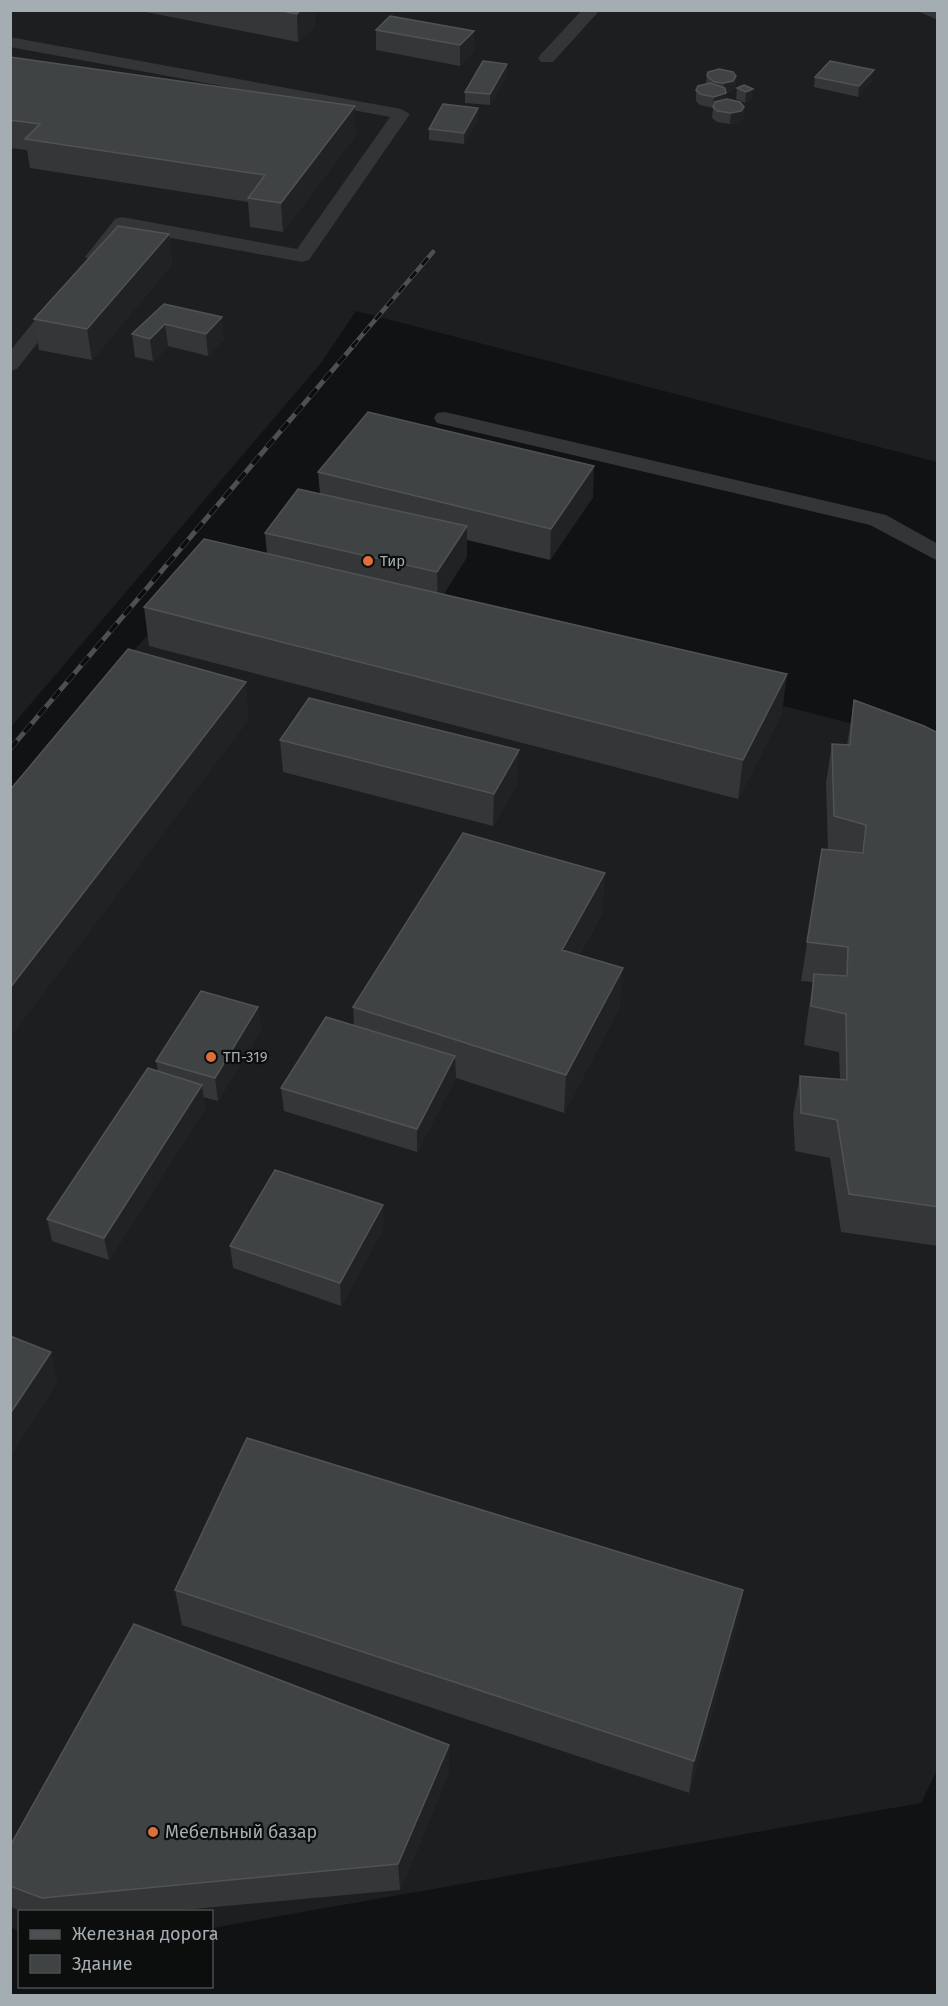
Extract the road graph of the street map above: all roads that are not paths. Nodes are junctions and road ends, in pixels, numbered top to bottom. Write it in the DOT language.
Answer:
graph roads {
  1 [pos="592,10"];
  2 [pos="923,10"];
  3 [pos="938,15"];
  4 [pos="10,42"];
  5 [pos="547,58"];
  6 [pos="87,267"];
  7 [pos="73,285"];
  8 [pos="10,365"];
  9 [pos="445,418"];
  10 [pos="938,554"];
  1 -- 5 [label="lane"];
  2 -- 3 [label="lane"];
  4 -- 6 [label="lane"];
  7 -- 8 [label="lane"];
  9 -- 10 [label="lane"];
}
